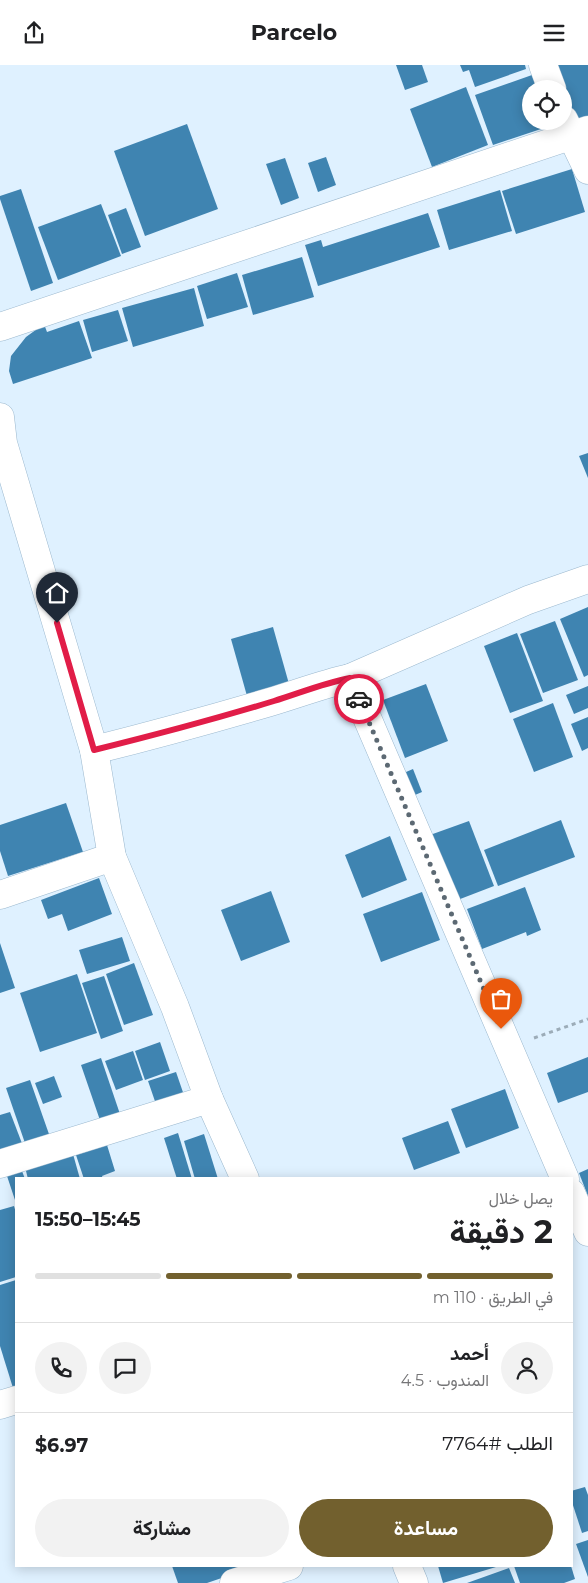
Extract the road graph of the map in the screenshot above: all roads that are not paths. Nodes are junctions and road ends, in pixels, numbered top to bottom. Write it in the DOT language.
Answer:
graph roads {
  1 [pos="543,65"];
  2 [pos="549,80"];
  3 [pos="574,128"];
  4 [pos="588,170"];
  5 [pos="0,327"];
  6 [pos="0,417"];
  7 [pos="588,579"];
  8 [pos="350,678"];
  9 [pos="94,750"];
  10 [pos="112,857"];
  11 [pos="0,895"];
  12 [pos="209,1099"];
  13 [pos="0,1164"];
  14 [pos="244,1177"];
  15 [pos="564,1177"];
  16 [pos="573,1198"];
  17 [pos="588,1232"];
  18 [pos="15,1399"];
  19 [pos="0,1405"];
  20 [pos="286,1567"];
  21 [pos="407,1567"];
  22 [pos="234,1583"];
  23 [pos="414,1583"];
  1 -- 2 [label="street"];
  3 -- 4 [label="street"];
  3 -- 5 [label="street"];
  6 -- 9 [label="street"];
  7 -- 8 [label="street"];
  8 -- 9 [label="street"];
  8 -- 15 [label="street"];
  9 -- 10 [label="street"];
  10 -- 11 [label="street"];
  10 -- 12 [label="street"];
  12 -- 13 [label="street"];
  12 -- 14 [label="street"];
  16 -- 17 [label="street"];
  18 -- 19 [label="street"];
  20 -- 22 [label="street"];
  21 -- 23 [label="street"];
}
